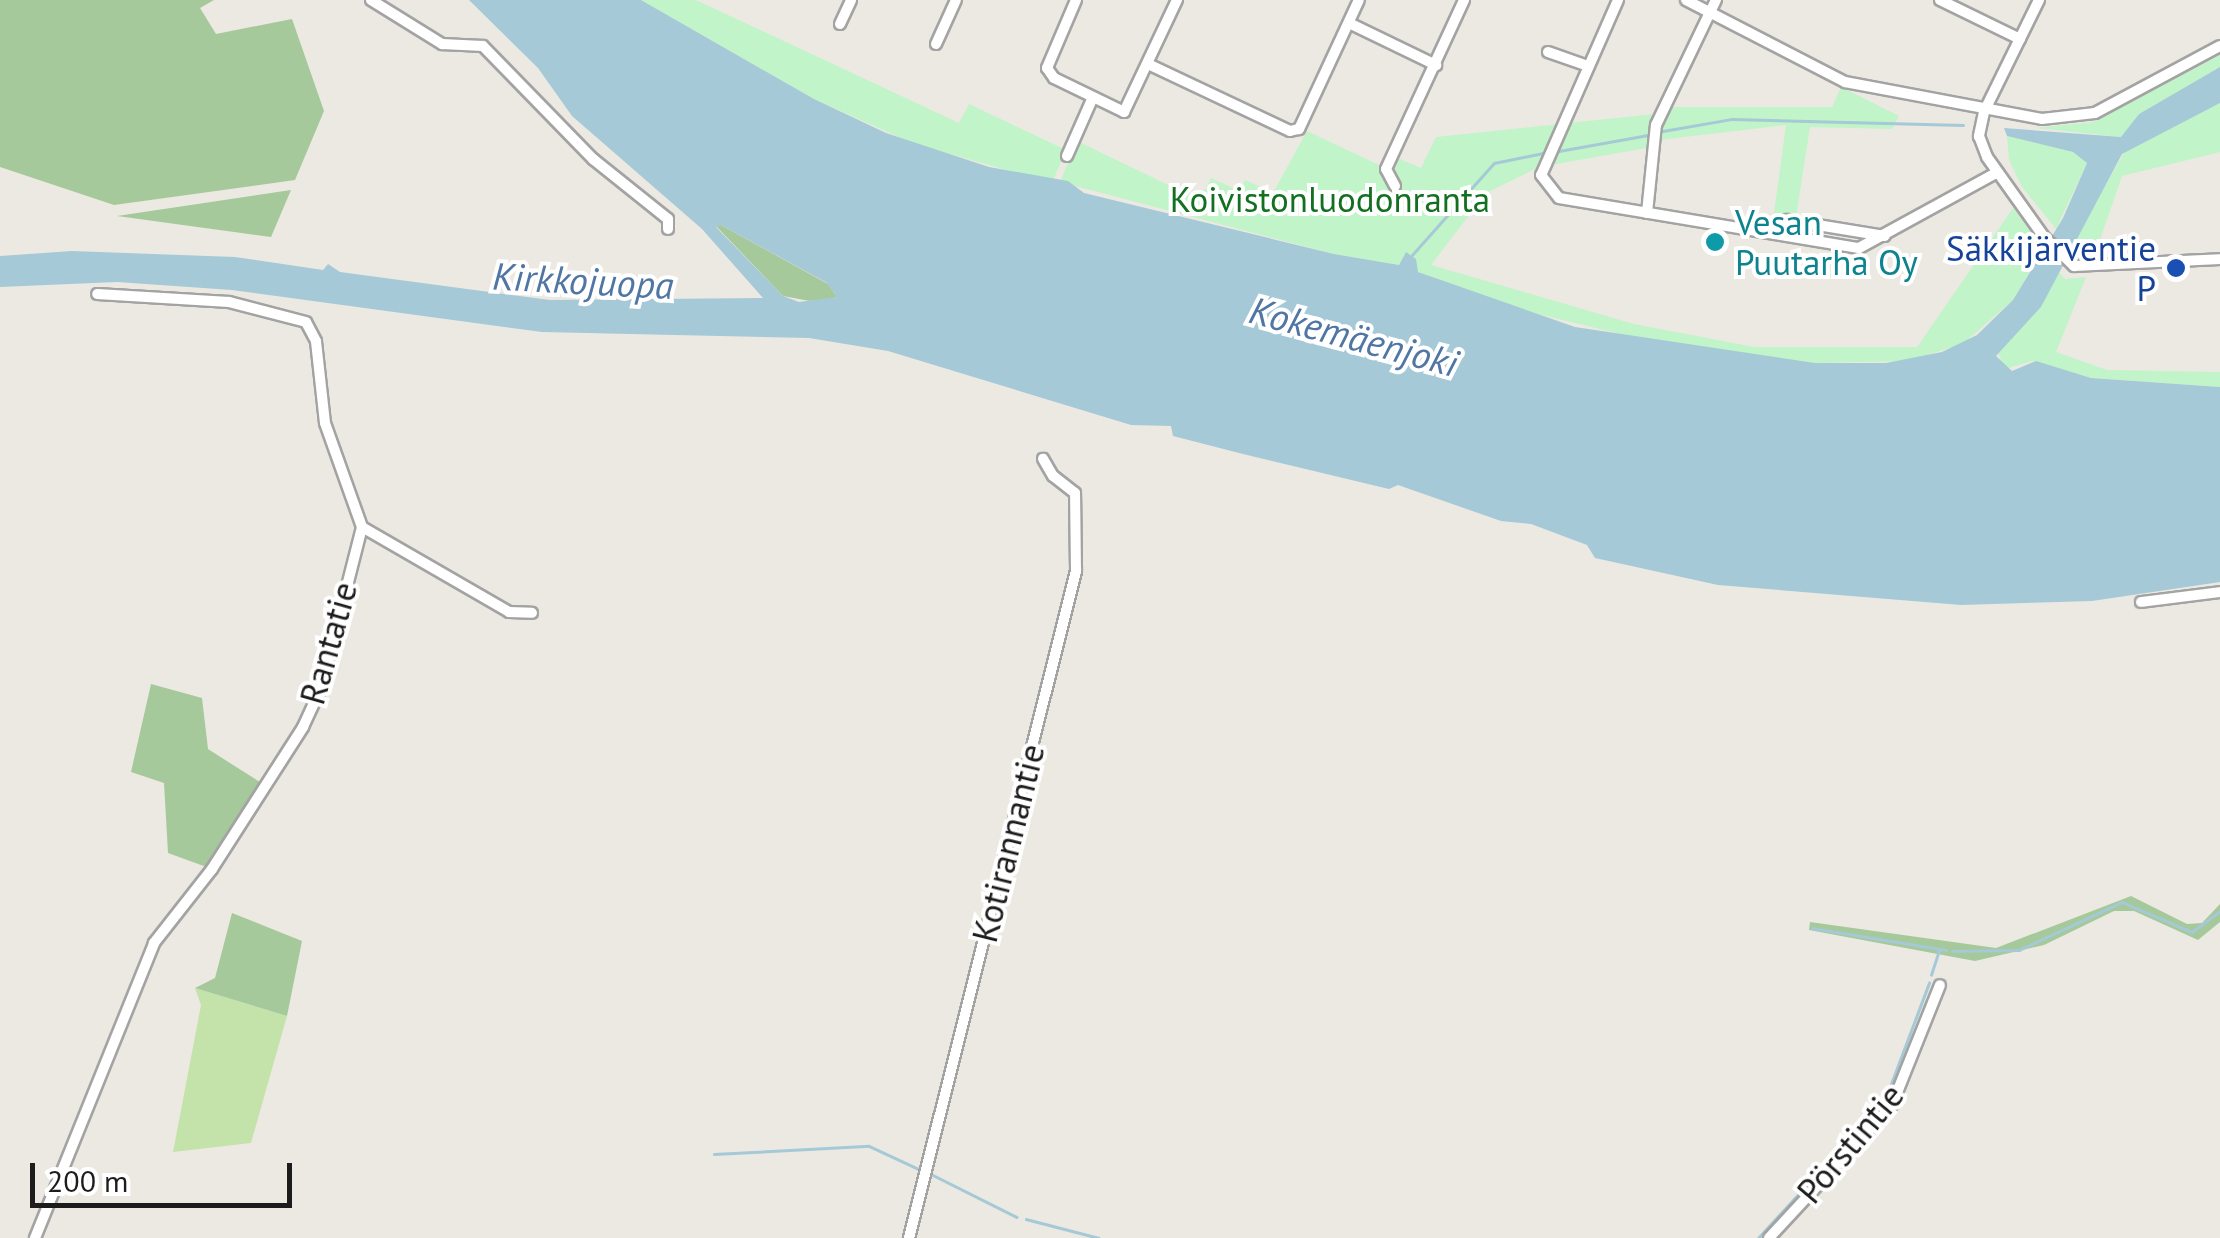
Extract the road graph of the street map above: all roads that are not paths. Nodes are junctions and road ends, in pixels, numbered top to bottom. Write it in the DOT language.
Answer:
graph roads {
  1 [pos="371,0"];
  2 [pos="850,0"];
  3 [pos="956,0"];
  4 [pos="1076,0"];
  5 [pos="1177,0"];
  6 [pos="1359,0"];
  7 [pos="1464,0"];
  8 [pos="1618,0"];
  9 [pos="1686,0"];
  10 [pos="1940,0"];
  11 [pos="2039,0"];
  12 [pos="1713,6"];
  13 [pos="1348,23"];
  14 [pos="840,24"];
  15 [pos="2020,39"];
  16 [pos="936,44"];
  17 [pos="2220,46"];
  18 [pos="1548,52"];
  19 [pos="1148,64"];
  20 [pos="1436,65"];
  21 [pos="1588,66"];
  22 [pos="1092,98"];
  23 [pos="1984,112"];
  24 [pos="1067,156"];
  25 [pos="1998,172"];
  26 [pos="1395,186"];
  27 [pos="1647,212"];
  28 [pos="668,229"];
  29 [pos="1776,234"];
  30 [pos="1886,236"];
  31 [pos="2220,259"];
  32 [pos="97,294"];
  33 [pos="1043,459"];
  34 [pos="362,527"];
  35 [pos="2220,592"];
  36 [pos="2140,602"];
  37 [pos="532,613"];
  38 [pos="1940,985"];
  39 [pos="35,1238"];
  40 [pos="908,1238"];
  41 [pos="1769,1238"];
  1 -- 28 [label="street"];
  2 -- 14 [label="street"];
  3 -- 16 [label="street"];
  4 -- 22 [label="street"];
  5 -- 19 [label="street"];
  6 -- 13 [label="street"];
  7 -- 20 [label="street"];
  8 -- 21 [label="street"];
  9 -- 12 [label="street"];
  10 -- 15 [label="street"];
  11 -- 15 [label="street"];
  12 -- 23 [label="street"];
  12 -- 27 [label="street"];
  13 -- 19 [label="street"];
  13 -- 20 [label="street"];
  15 -- 23 [label="street"];
  17 -- 23 [label="street"];
  18 -- 21 [label="street"];
  19 -- 22 [label="street"];
  20 -- 26 [label="street"];
  21 -- 27 [label="street"];
  22 -- 24 [label="street"];
  23 -- 25 [label="street"];
  25 -- 30 [label="street"];
  25 -- 31 [label="street"];
  27 -- 29 [label="street"];
  29 -- 30 [label="street"];
  29 -- 30 [label="street"];
  32 -- 34 [label="street"];
  33 -- 40 [label="street, Kotirannantie"];
  34 -- 37 [label="street"];
  34 -- 39 [label="street, Rantatie"];
  35 -- 36 [label="street"];
  38 -- 41 [label="street, Pörstintie"];
}
